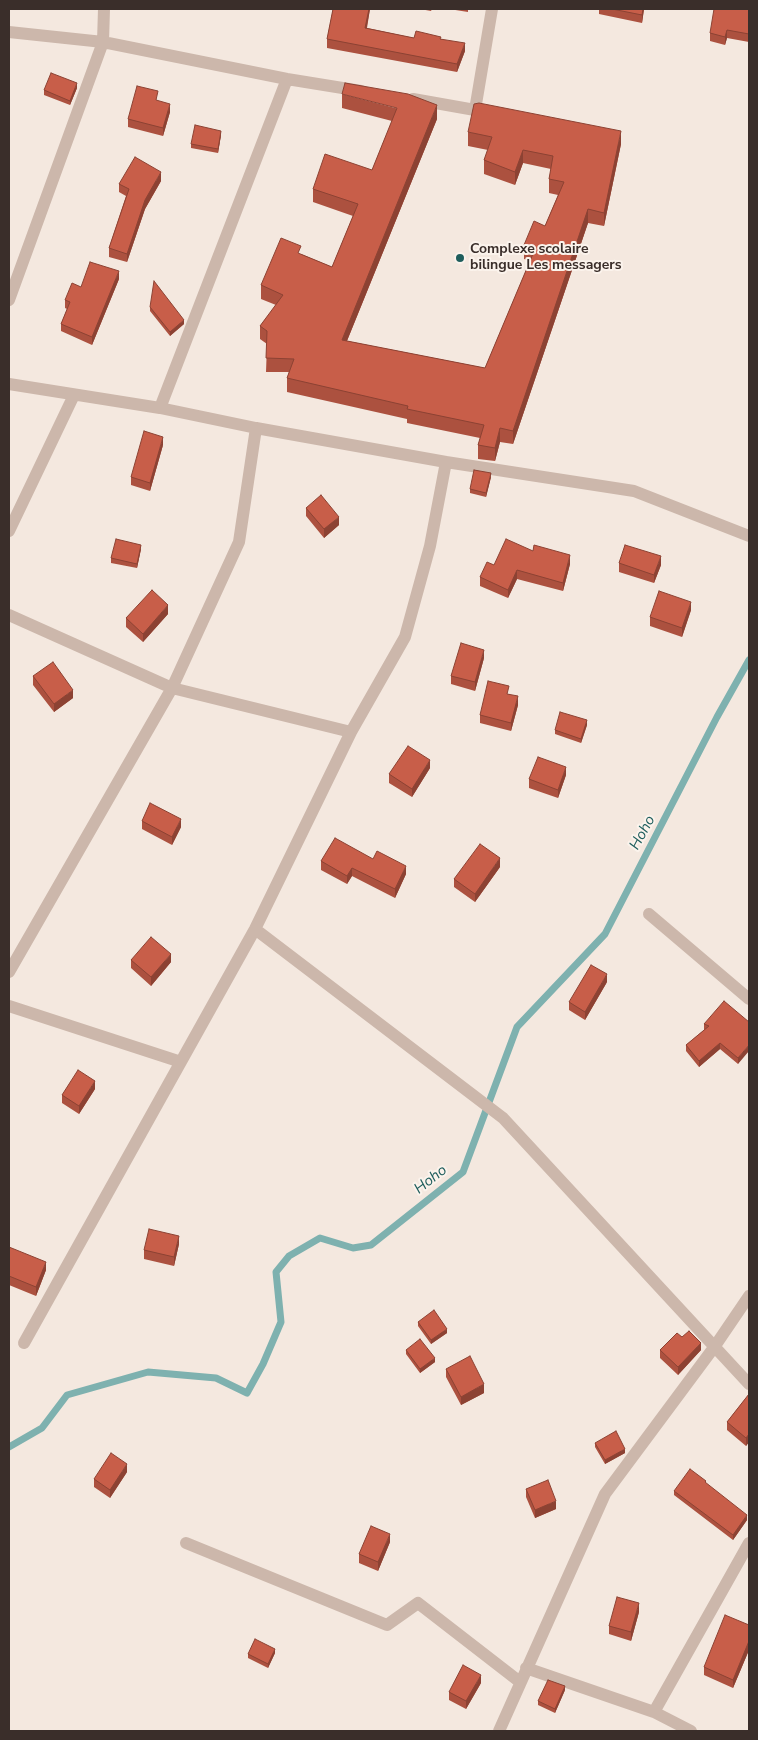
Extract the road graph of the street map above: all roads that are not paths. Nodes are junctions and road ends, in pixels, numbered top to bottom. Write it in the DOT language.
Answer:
graph roads {
  1 [pos="104,9"];
  2 [pos="492,9"];
  3 [pos="9,32"];
  4 [pos="103,42"];
  5 [pos="287,79"];
  6 [pos="376,93"];
  7 [pos="396,97"];
  8 [pos="9,300"];
  9 [pos="9,384"];
  10 [pos="74,395"];
  11 [pos="160,408"];
  12 [pos="256,428"];
  13 [pos="446,462"];
  14 [pos="9,531"];
  15 [pos="749,536"];
  16 [pos="9,615"];
  17 [pos="172,688"];
  18 [pos="352,732"];
  19 [pos="649,914"];
  20 [pos="255,929"];
  21 [pos="9,972"];
  22 [pos="749,999"];
  23 [pos="9,1006"];
  24 [pos="181,1062"];
  25 [pos="749,1296"];
  26 [pos="24,1343"];
  27 [pos="715,1346"];
  28 [pos="749,1384"];
  29 [pos="186,1543"];
  30 [pos="749,1543"];
  31 [pos="526,1668"];
  32 [pos="520,1682"];
  33 [pos="654,1712"];
  34 [pos="499,1731"];
  35 [pos="691,1731"];
  1 -- 4 [label="street"];
  2 -- 7 [label="street"];
  3 -- 4 [label="street"];
  4 -- 5 [label="street"];
  4 -- 8 [label="street"];
  5 -- 6 [label="street"];
  5 -- 11 [label="street"];
  9 -- 10 [label="street"];
  10 -- 11 [label="street"];
  10 -- 14 [label="street"];
  11 -- 12 [label="street"];
  12 -- 13 [label="street"];
  12 -- 17 [label="street"];
  13 -- 15 [label="street"];
  13 -- 18 [label="street"];
  16 -- 17 [label="street"];
  17 -- 18 [label="street"];
  17 -- 21 [label="street"];
  18 -- 20 [label="street"];
  19 -- 22 [label="street"];
  20 -- 24 [label="street"];
  20 -- 27 [label="street"];
  23 -- 24 [label="street"];
  24 -- 26 [label="street"];
  25 -- 27 [label="street"];
  27 -- 28 [label="street"];
  27 -- 31 [label="street"];
  29 -- 32 [label="street"];
  30 -- 33 [label="street"];
  31 -- 32 [label="street"];
  31 -- 33 [label="street"];
  32 -- 34 [label="street"];
  33 -- 35 [label="street"];
}
